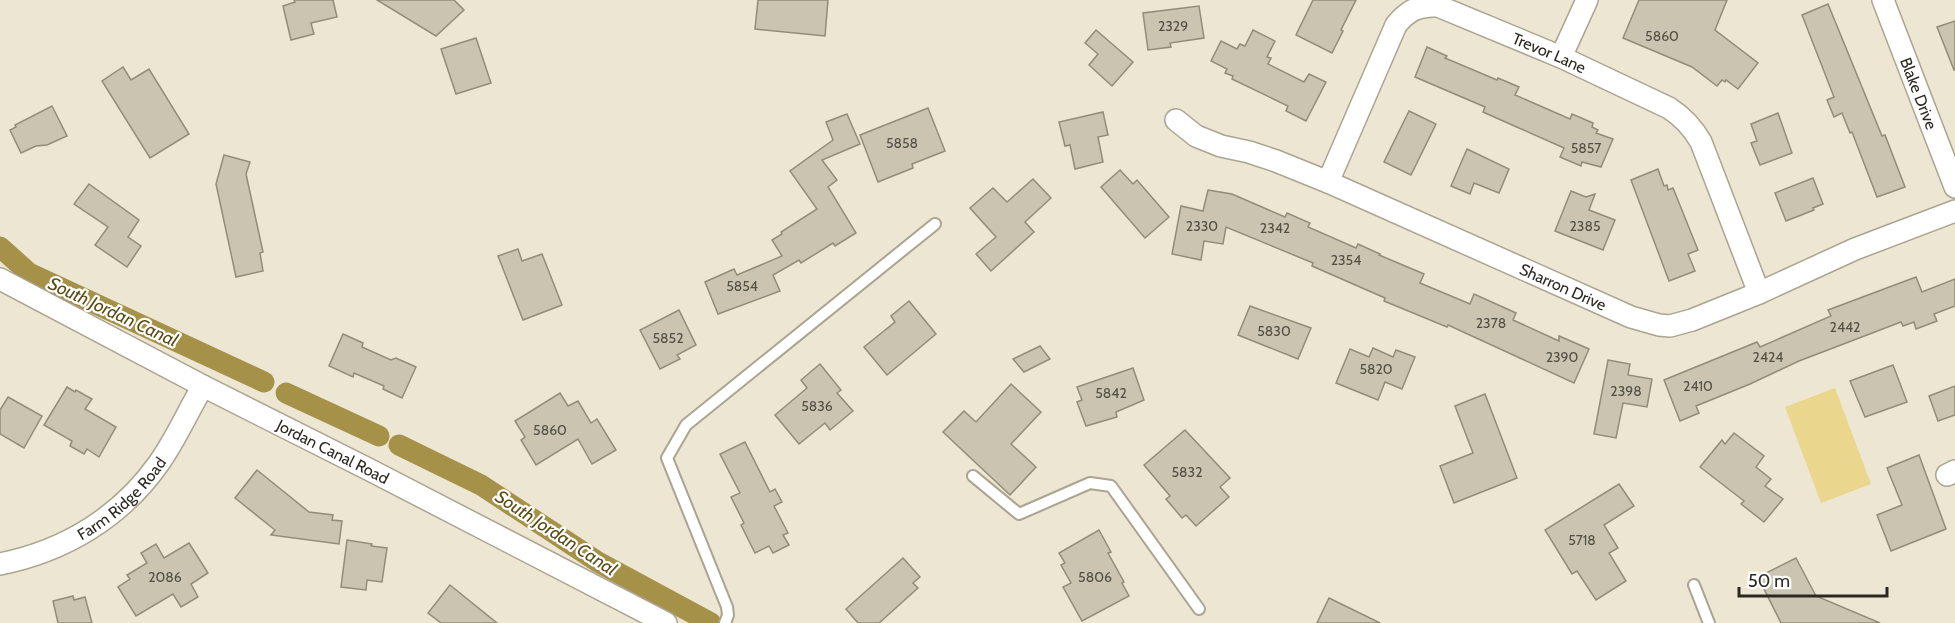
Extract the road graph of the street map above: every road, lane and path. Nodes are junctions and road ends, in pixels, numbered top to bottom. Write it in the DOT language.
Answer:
graph roads {
  1 [pos="1587,0"];
  2 [pos="1882,0"];
  3 [pos="1561,57"];
  4 [pos="1176,120"];
  5 [pos="1328,182"];
  6 [pos="1955,187"];
  7 [pos="1955,211"];
  8 [pos="935,224"];
  9 [pos="0,279"];
  10 [pos="1759,293"];
  11 [pos="203,386"];
  12 [pos="973,476"];
  13 [pos="0,564"];
  14 [pos="1694,585"];
  15 [pos="1199,609"];
  16 [pos="666,623"];
  17 [pos="725,623"];
  18 [pos="1709,623"];
  1 -- 3 [label="street"];
  2 -- 6 [label="street, Blake Drive"];
  3 -- 5 [label="street, Trevor Lane"];
  3 -- 10 [label="street, Trevor Lane"];
  4 -- 5 [label="street, Sharron Drive"];
  5 -- 10 [label="street, Sharron Drive"];
  7 -- 10 [label="street, Sharron Drive"];
  8 -- 17 [label="lane"];
  9 -- 11 [label="street, Jordan Canal Road"];
  11 -- 13 [label="street, Farm Ridge Road"];
  11 -- 16 [label="street, Jordan Canal Road"];
  12 -- 15 [label="lane"];
  14 -- 18 [label="lane"];
}
